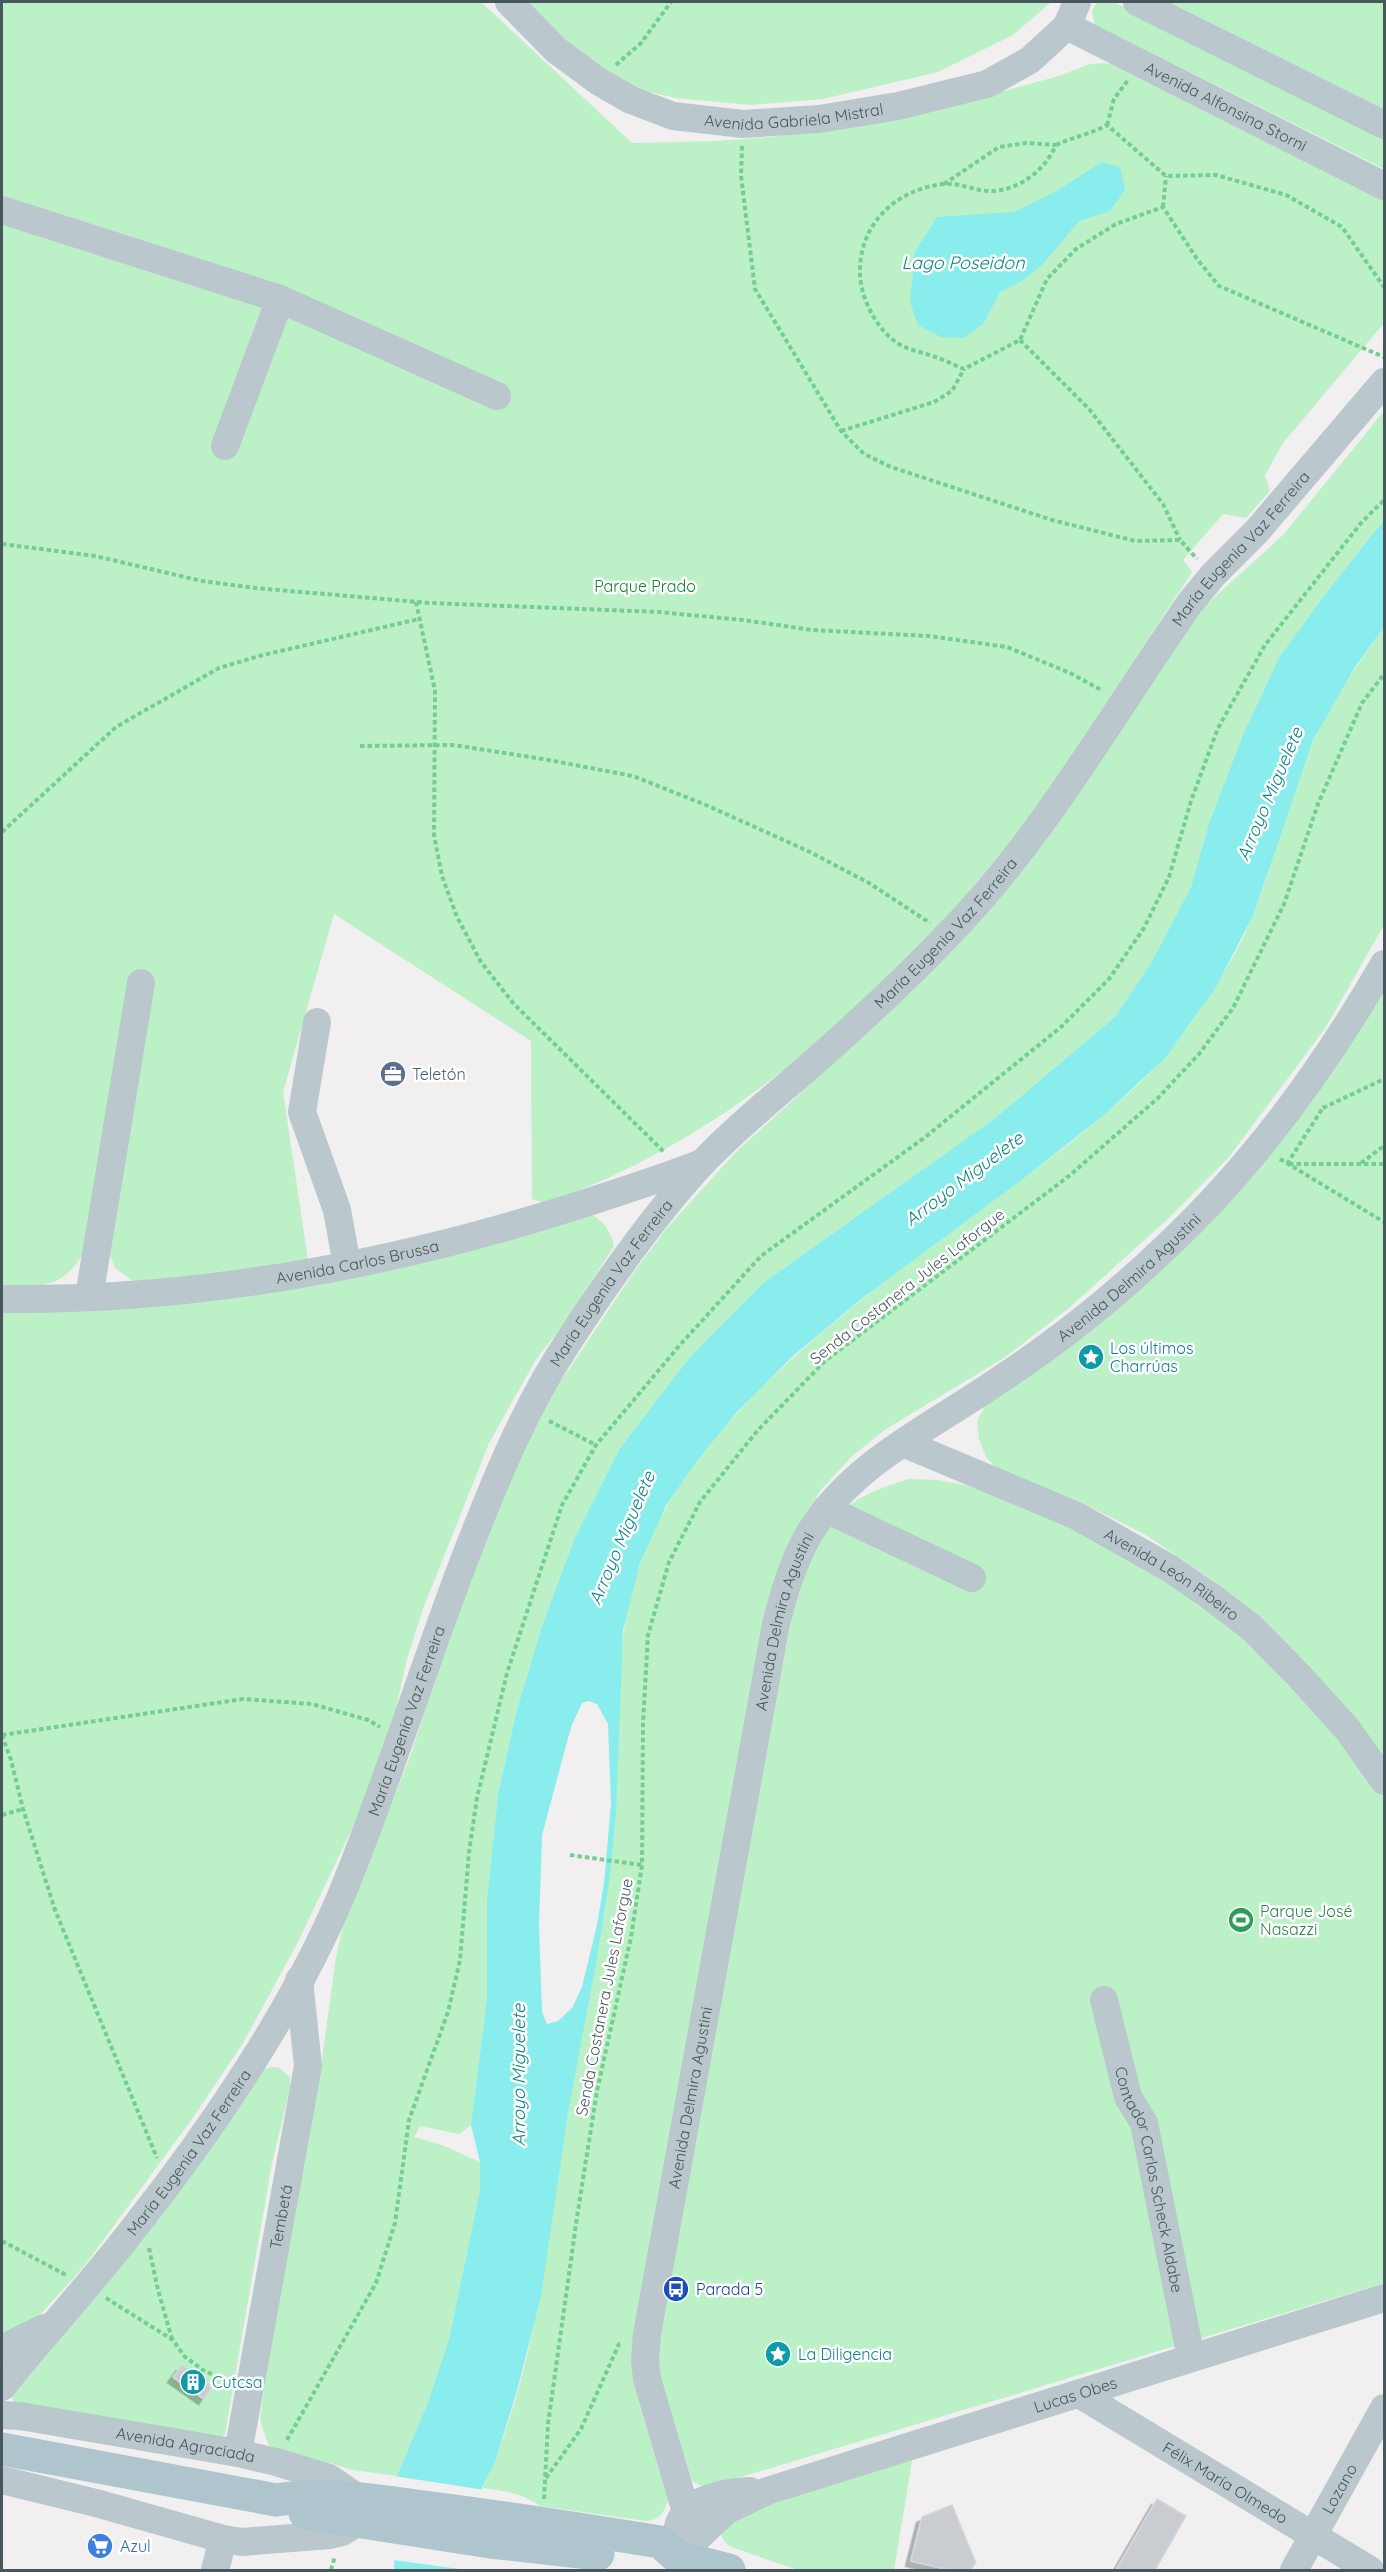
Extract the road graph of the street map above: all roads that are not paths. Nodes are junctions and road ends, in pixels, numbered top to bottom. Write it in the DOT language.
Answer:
graph roads {
  1 [pos="509,2"];
  2 [pos="1137,2"];
  3 [pos="1072,14"];
  4 [pos="1384,125"];
  5 [pos="1384,186"];
  6 [pos="2,210"];
  7 [pos="280,299"];
  8 [pos="1384,382"];
  9 [pos="497,396"];
  10 [pos="225,446"];
  11 [pos="1384,964"];
  12 [pos="141,983"];
  13 [pos="317,1022"];
  14 [pos="693,1166"];
  15 [pos="347,1265"];
  16 [pos="89,1297"];
  17 [pos="2,1299"];
  18 [pos="903,1443"];
  19 [pos="826,1509"];
  20 [pos="972,1578"];
  21 [pos="1384,1781"];
  22 [pos="299,1980"];
  23 [pos="1104,2000"];
  24 [pos="1384,2298"];
  25 [pos="52,2324"];
  26 [pos="2,2349"];
  27 [pos="1191,2358"];
  28 [pos="2,2387"];
  29 [pos="1079,2394"];
  30 [pos="1384,2408"];
  31 [pos="2,2415"];
  32 [pos="2,2449"];
  33 [pos="238,2453"];
  34 [pos="2,2480"];
  35 [pos="767,2491"];
  36 [pos="359,2511"];
  37 [pos="686,2512"];
  38 [pos="492,2529"];
  39 [pos="1312,2535"];
  40 [pos="223,2539"];
  41 [pos="675,2564"];
  42 [pos="215,2571"];
  43 [pos="729,2571"];
  44 [pos="1294,2571"];
  45 [pos="1370,2571"];
  1 -- 3 [label="street, Avenida Gabriela Mistral"];
  2 -- 4 [label="street"];
  3 -- 5 [label="street, Avenida Alfonsina Storni"];
  6 -- 7 [label="street"];
  7 -- 9 [label="street"];
  7 -- 10 [label="street"];
  8 -- 14 [label="street, María Eugenia Vaz Ferreira"];
  11 -- 18 [label="street, Avenida Delmira Agustini"];
  12 -- 16 [label="street"];
  13 -- 15 [label="street"];
  14 -- 15 [label="street, Avenida Carlos Brussa"];
  14 -- 22 [label="street, María Eugenia Vaz Ferreira"];
  15 -- 16 [label="street, Avenida Carlos Brussa"];
  16 -- 17 [label="street, Avenida Carlos Brussa"];
  18 -- 19 [label="street, Avenida Delmira Agustini"];
  18 -- 21 [label="street, Avenida León Ribeiro"];
  19 -- 20 [label="street"];
  19 -- 37 [label="street, Avenida Delmira Agustini"];
  22 -- 25 [label="street, María Eugenia Vaz Ferreira"];
  22 -- 33 [label="street, Tembetá"];
  23 -- 27 [label="street, Contador Carlos Scheck Aldabe"];
  24 -- 27 [label="street, Lucas Obes"];
  25 -- 26 [label="street, María Eugenia Vaz Ferreira"];
  25 -- 28 [label="street, María Eugenia Vaz Ferreira"];
  27 -- 29 [label="street, Lucas Obes"];
  29 -- 35 [label="street, Lucas Obes"];
  29 -- 39 [label="street, Félix María Olmedo"];
  30 -- 39 [label="street, Lozano"];
  31 -- 33 [label="street, Avenida Agraciada"];
  32 -- 36 [label="main road, Avenida Agraciada"];
  33 -- 36 [label="street, Avenida Agraciada"];
  34 -- 40 [label="street"];
  35 -- 37 [label="street, Lucas Obes"];
  35 -- 41 [label="street, Lucas Obes"];
  36 -- 38 [label="main road, Avenida Agraciada"];
  36 -- 40 [label="street"];
  37 -- 41 [label="street"];
  38 -- 41 [label="main road, Avenida Agraciada"];
  38 -- 41 [label="main road, Avenida Agraciada"];
  39 -- 44 [label="street, Lozano"];
  39 -- 45 [label="street, Félix María Olmedo"];
  40 -- 42 [label="street"];
  41 -- 43 [label="main road, Avenida Agraciada"];
}
